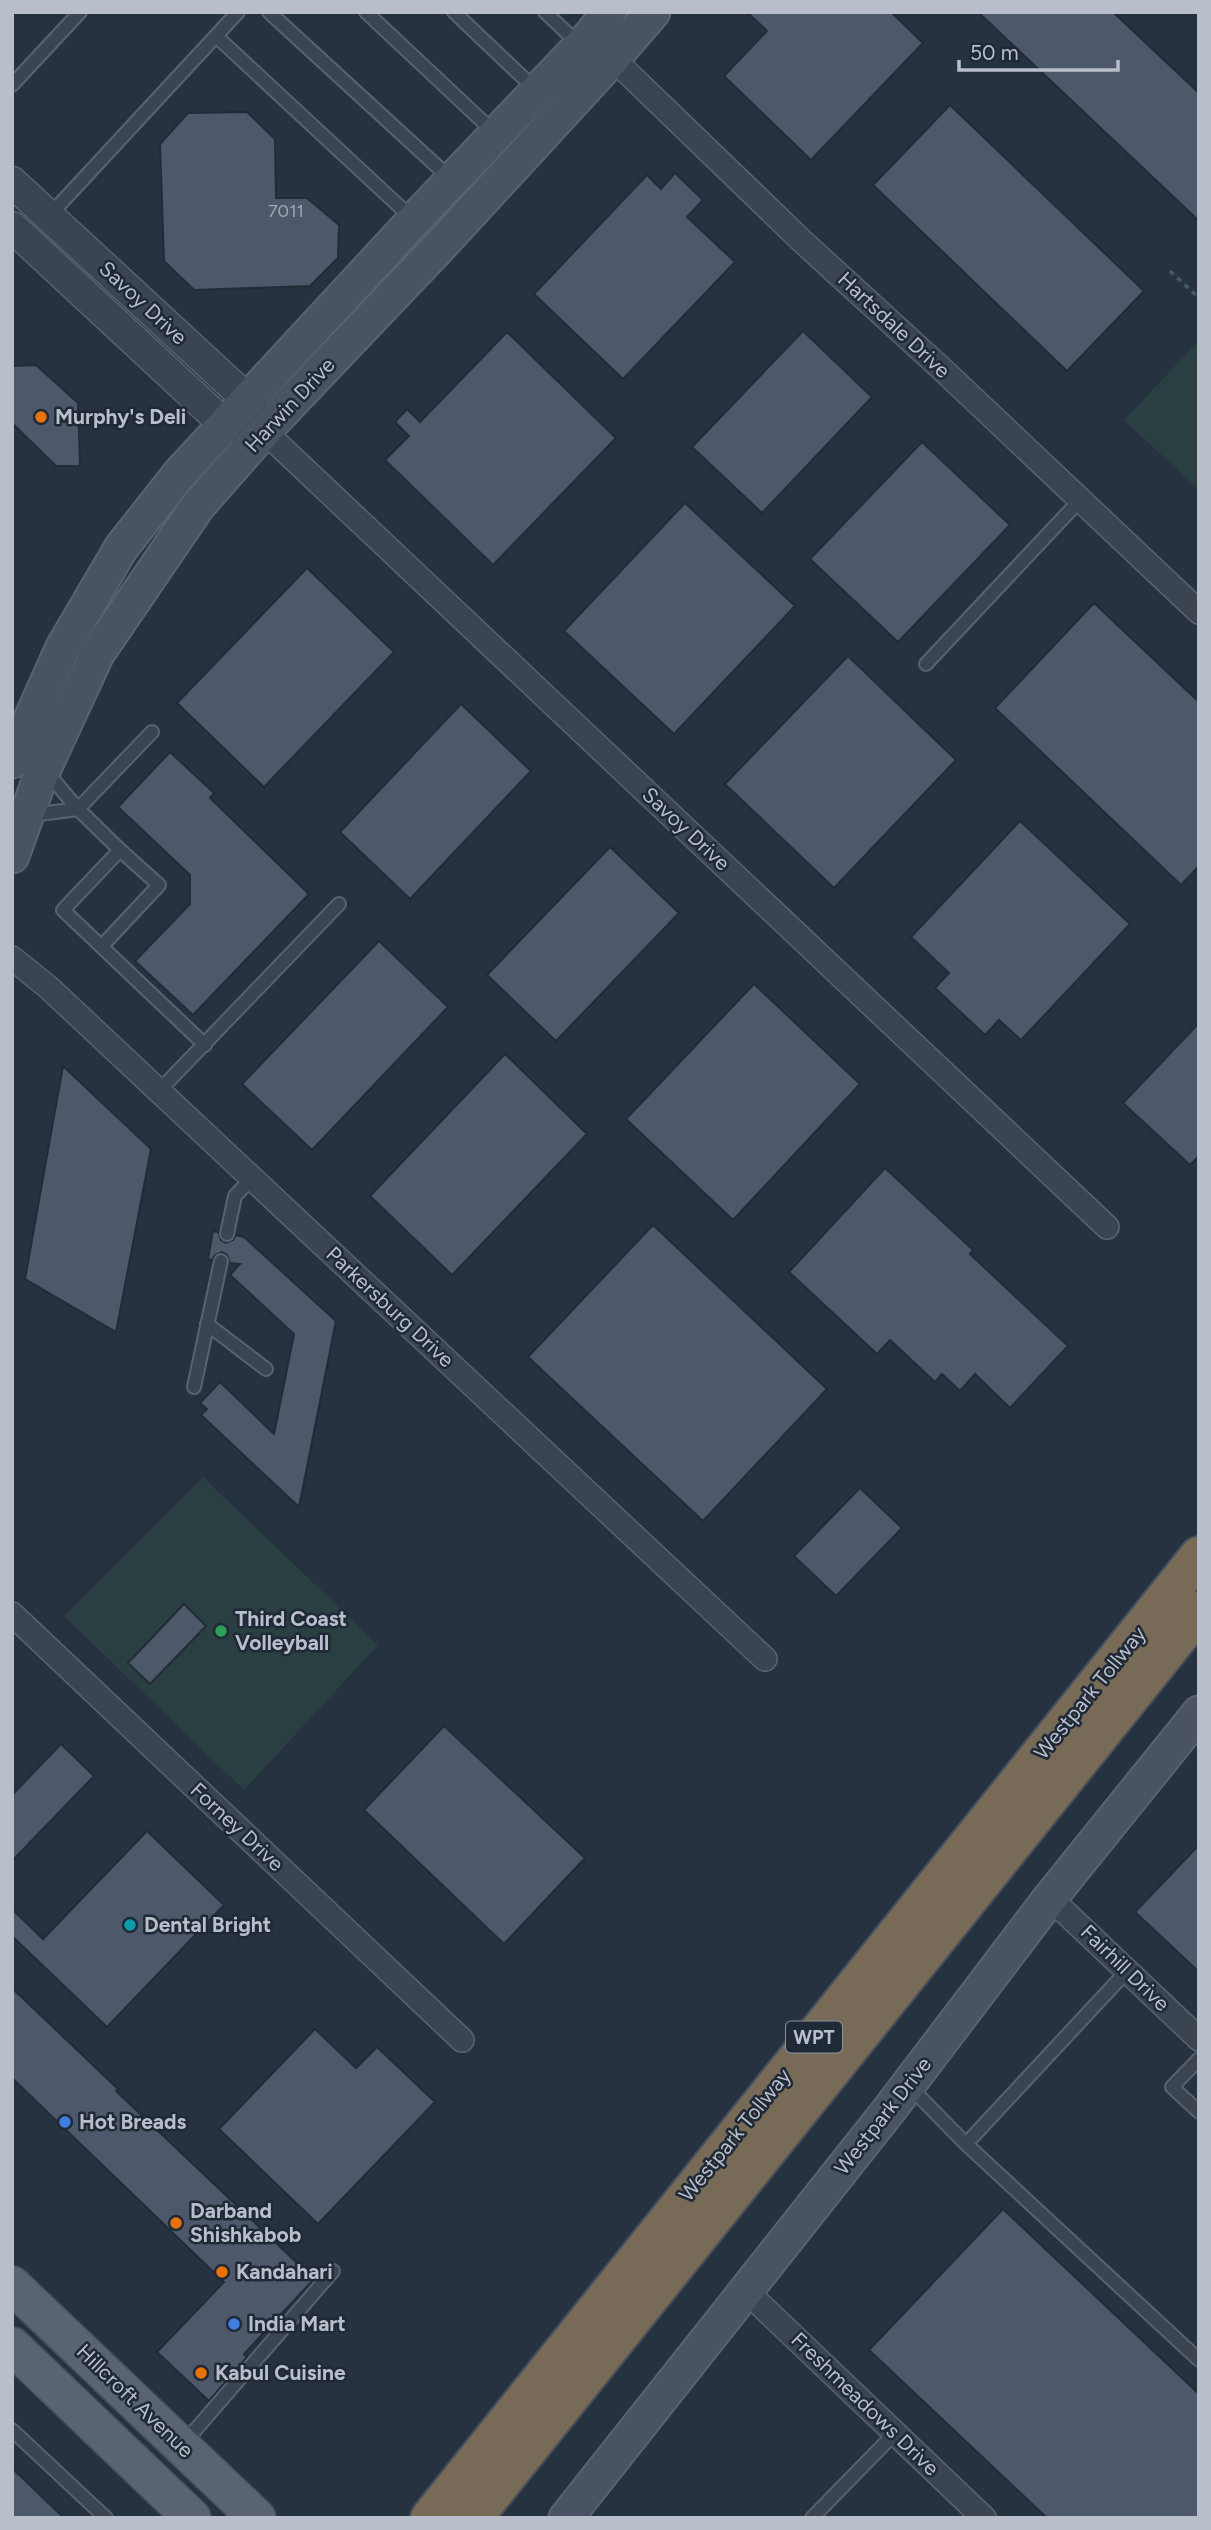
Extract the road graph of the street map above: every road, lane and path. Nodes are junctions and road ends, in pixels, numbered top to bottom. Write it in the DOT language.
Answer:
graph roads {
  1 [pos="80,12"];
  2 [pos="238,12"];
  3 [pos="269,12"];
  4 [pos="366,12"];
  5 [pos="454,12"];
  6 [pos="545,12"];
  7 [pos="653,12"];
  8 [pos="216,36"];
  9 [pos="598,38"];
  10 [pos="12,85"];
  11 [pos="538,91"];
  12 [pos="496,135"];
  13 [pos="452,180"];
  14 [pos="12,182"];
  15 [pos="49,216"];
  16 [pos="414,220"];
  17 [pos="12,227"];
  18 [pos="440,247"];
  19 [pos="1170,271"];
  20 [pos="1199,298"];
  21 [pos="248,400"];
  22 [pos="224,424"];
  23 [pos="264,431"];
  24 [pos="1080,500"];
  25 [pos="1199,612"];
  26 [pos="62,647"];
  27 [pos="97,654"];
  28 [pos="926,664"];
  29 [pos="152,732"];
  30 [pos="12,761"];
  31 [pos="44,769"];
  32 [pos="78,809"];
  33 [pos="27,816"];
  34 [pos="120,850"];
  35 [pos="12,856"];
  36 [pos="339,904"];
  37 [pos="102,946"];
  38 [pos="12,958"];
  39 [pos="205,1045"];
  40 [pos="159,1091"];
  41 [pos="252,1178"];
  42 [pos="1107,1227"];
  43 [pos="227,1234"];
  44 [pos="221,1261"];
  45 [pos="207,1324"];
  46 [pos="266,1368"];
  47 [pos="194,1387"];
  48 [pos="1199,1556"];
  49 [pos="1199,1611"];
  50 [pos="12,1614"];
  51 [pos="765,1659"];
  52 [pos="1199,1713"];
  53 [pos="1051,1898"];
  54 [pos="1127,1971"];
  55 [pos="1199,2039"];
  56 [pos="462,2040"];
  57 [pos="1199,2059"];
  58 [pos="908,2085"];
  59 [pos="1199,2112"];
  60 [pos="966,2144"];
  61 [pos="333,2271"];
  62 [pos="746,2291"];
  63 [pos="25,2297"];
  64 [pos="12,2337"];
  65 [pos="12,2346"];
  66 [pos="1199,2360"];
  67 [pos="12,2430"];
  68 [pos="895,2433"];
  69 [pos="181,2446"];
  70 [pos="106,2518"];
  71 [pos="192,2518"];
  72 [pos="257,2518"];
  73 [pos="430,2518"];
  74 [pos="473,2518"];
  75 [pos="566,2518"];
  76 [pos="812,2518"];
  77 [pos="984,2518"];
  1 -- 10 [label="lane"];
  2 -- 8 [label="lane"];
  3 -- 13 [label="lane"];
  4 -- 12 [label="lane"];
  5 -- 11 [label="lane"];
  6 -- 9 [label="lane"];
  7 -- 9 [label="main road, Harwin Drive"];
  8 -- 15 [label="lane"];
  8 -- 16 [label="lane"];
  9 -- 11 [label="main road, Harwin Drive"];
  9 -- 18 [label="main road, Harwin Drive"];
  9 -- 24 [label="street, Hartsdale Drive"];
  11 -- 12 [label="main road, Harwin Drive"];
  12 -- 13 [label="main road, Harwin Drive"];
  13 -- 16 [label="main road, Harwin Drive"];
  14 -- 15 [label="street, Savoy Drive"];
  15 -- 21 [label="street, Savoy Drive"];
  16 -- 18 [label="main road"];
  16 -- 21 [label="main road, Harwin Drive"];
  17 -- 22 [label="street, Savoy Drive"];
  18 -- 23 [label="main road, Harwin Drive"];
  19 -- 20 [label="path"];
  21 -- 22 [label="main road, Harwin Drive"];
  21 -- 23 [label="street, Savoy Drive"];
  22 -- 23 [label="street"];
  22 -- 26 [label="main road, Harwin Drive"];
  23 -- 27 [label="main road, Harwin Drive"];
  23 -- 42 [label="street, Savoy Drive"];
  24 -- 25 [label="street, Hartsdale Drive"];
  24 -- 28 [label="lane"];
  26 -- 27 [label="main road"];
  26 -- 30 [label="main road, Harwin Drive"];
  27 -- 31 [label="main road, Harwin Drive"];
  29 -- 32 [label="lane"];
  31 -- 32 [label="lane"];
  31 -- 33 [label="main road, Harwin Drive"];
  32 -- 33 [label="lane"];
  32 -- 34 [label="lane"];
  33 -- 35 [label="main road, Harwin Drive"];
  34 -- 37 [label="lane"];
  34 -- 37 [label="lane"];
  36 -- 39 [label="lane"];
  37 -- 39 [label="lane"];
  38 -- 40 [label="street, Parkersburg Drive"];
  39 -- 40 [label="lane"];
  40 -- 41 [label="street, Parkersburg Drive"];
  41 -- 43 [label="lane"];
  41 -- 51 [label="street, Parkersburg Drive"];
  44 -- 45 [label="lane"];
  45 -- 46 [label="lane"];
  45 -- 47 [label="lane"];
  48 -- 73 [label="highway, Westpark Tollway / WPT"];
  49 -- 74 [label="highway, Westpark Tollway / WPT"];
  50 -- 56 [label="street, Forney Drive"];
  52 -- 53 [label="main road, Westpark Drive"];
  53 -- 54 [label="street, Fairhill Drive"];
  53 -- 58 [label="main road, Westpark Drive"];
  54 -- 55 [label="street, Fairhill Drive"];
  54 -- 60 [label="lane"];
  57 -- 59 [label="lane"];
  58 -- 60 [label="lane"];
  58 -- 62 [label="main road, Westpark Drive"];
  60 -- 66 [label="lane"];
  61 -- 69 [label="lane"];
  62 -- 68 [label="street, Freshmeadows Drive"];
  62 -- 75 [label="main road, Westpark Drive"];
  63 -- 64 [label="main road"];
  63 -- 69 [label="main road, Hillcroft Avenue"];
  65 -- 71 [label="main road"];
  67 -- 70 [label="lane"];
  68 -- 76 [label="lane"];
  68 -- 77 [label="street, Freshmeadows Drive"];
  69 -- 72 [label="main road, Hillcroft Avenue"];
}
